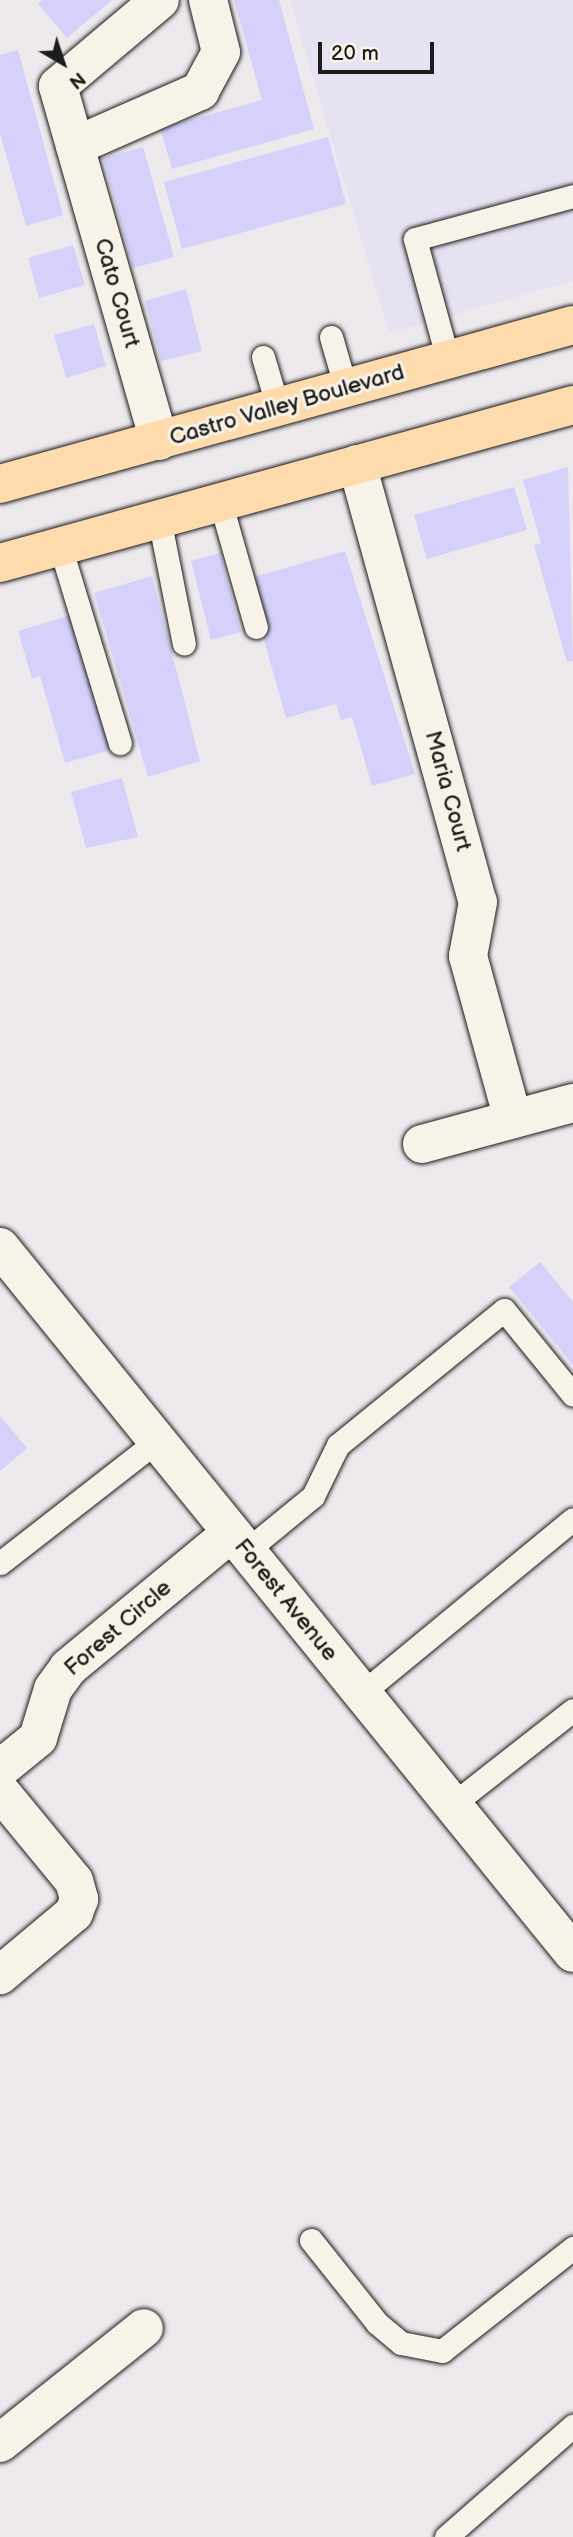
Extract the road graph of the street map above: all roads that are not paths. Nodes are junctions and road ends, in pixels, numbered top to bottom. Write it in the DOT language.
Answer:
graph roads {
  1 [pos="160,0"];
  2 [pos="208,0"];
  3 [pos="75,146"];
  4 [pos="573,196"];
  5 [pos="573,325"];
  6 [pos="331,337"];
  7 [pos="263,357"];
  8 [pos="448,360"];
  9 [pos="346,389"];
  10 [pos="573,405"];
  11 [pos="278,408"];
  12 [pos="159,441"];
  13 [pos="89,460"];
  14 [pos="358,464"];
  15 [pos="0,484"];
  16 [pos="220,501"];
  17 [pos="0,510"];
  18 [pos="159,518"];
  19 [pos="60,546"];
  20 [pos="0,563"];
  21 [pos="256,627"];
  22 [pos="184,644"];
  23 [pos="120,743"];
  24 [pos="573,1102"];
  25 [pos="513,1119"];
  26 [pos="422,1144"];
  27 [pos="0,1247"];
  28 [pos="573,1395"];
  29 [pos="158,1440"];
  30 [pos="573,1519"];
  31 [pos="239,1542"];
  32 [pos="0,1563"];
  33 [pos="362,1693"];
  34 [pos="573,1710"];
  35 [pos="0,1769"];
  36 [pos="0,1791"];
  37 [pos="453,1804"];
  38 [pos="573,1951"];
  39 [pos="0,1975"];
  40 [pos="311,2240"];
  41 [pos="573,2248"];
  42 [pos="144,2328"];
  43 [pos="573,2426"];
  44 [pos="0,2443"];
  45 [pos="446,2537"];
  1 -- 3 [label="street, Cato Court"];
  2 -- 3 [label="street"];
  3 -- 12 [label="street, Cato Court"];
  4 -- 8 [label="lane"];
  5 -- 8 [label="main road, Castro Valley Boulevard"];
  6 -- 9 [label="lane"];
  7 -- 11 [label="lane"];
  8 -- 9 [label="main road, Castro Valley Boulevard"];
  9 -- 11 [label="main road, Castro Valley Boulevard"];
  10 -- 14 [label="main road"];
  11 -- 12 [label="main road, Castro Valley Boulevard"];
  12 -- 13 [label="main road, Castro Valley Boulevard"];
  13 -- 15 [label="main road, Castro Valley Boulevard"];
  13 -- 17 [label="main road"];
  14 -- 16 [label="main road"];
  14 -- 25 [label="street, Maria Court"];
  16 -- 18 [label="main road"];
  16 -- 21 [label="lane"];
  18 -- 19 [label="main road"];
  18 -- 22 [label="lane"];
  19 -- 20 [label="main road"];
  19 -- 23 [label="lane"];
  24 -- 25 [label="street"];
  25 -- 26 [label="street"];
  27 -- 29 [label="street, Forest Avenue"];
  28 -- 31 [label="lane"];
  29 -- 31 [label="street, Forest Avenue"];
  29 -- 32 [label="lane"];
  30 -- 33 [label="lane"];
  31 -- 33 [label="street, Forest Avenue"];
  31 -- 35 [label="street, Forest Circle"];
  33 -- 37 [label="street, Forest Avenue"];
  34 -- 37 [label="lane"];
  36 -- 39 [label="street"];
  37 -- 38 [label="street, Forest Avenue"];
  40 -- 41 [label="lane"];
  42 -- 44 [label="street"];
  43 -- 45 [label="lane"];
}
